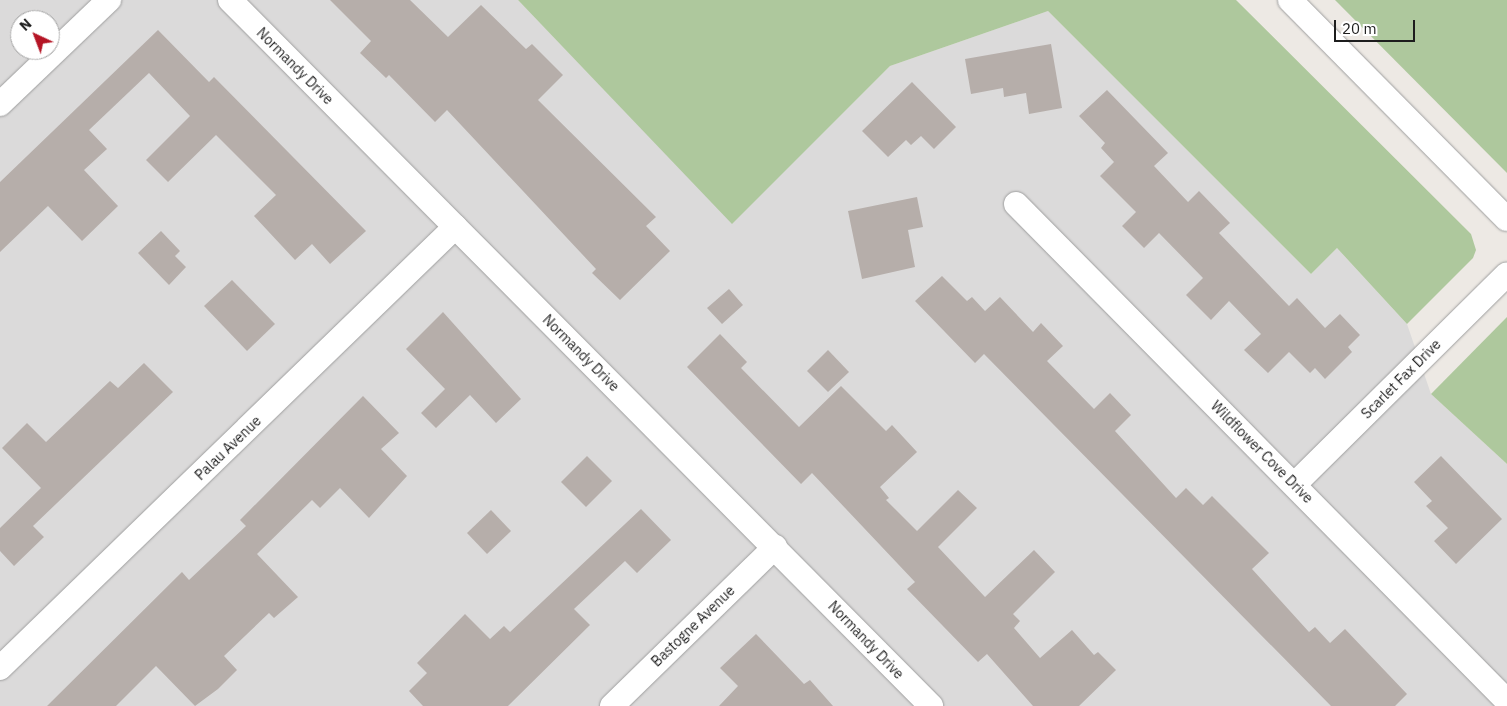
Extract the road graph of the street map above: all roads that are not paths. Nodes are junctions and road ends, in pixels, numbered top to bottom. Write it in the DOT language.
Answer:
graph roads {
  1 [pos="109,0"];
  2 [pos="230,0"];
  3 [pos="1290,0"];
  4 [pos="0,104"];
  5 [pos="1016,204"];
  6 [pos="1507,219"];
  7 [pos="455,227"];
  8 [pos="1507,274"];
  9 [pos="1295,484"];
  10 [pos="775,547"];
  11 [pos="0,668"];
  12 [pos="1507,701"];
  13 [pos="612,706"];
  14 [pos="931,706"];
  1 -- 4 [label="street"];
  2 -- 7 [label="street, Normandy Drive"];
  3 -- 6 [label="street"];
  5 -- 9 [label="street, Wildflower Cove Drive"];
  7 -- 10 [label="street, Normandy Drive"];
  7 -- 11 [label="street, Palau Avenue"];
  8 -- 9 [label="street, Scarlet Fax Drive"];
  9 -- 12 [label="street, Wildflower Cove Drive"];
  10 -- 13 [label="street, Bastogne Avenue"];
  10 -- 14 [label="street, Normandy Drive"];
}
